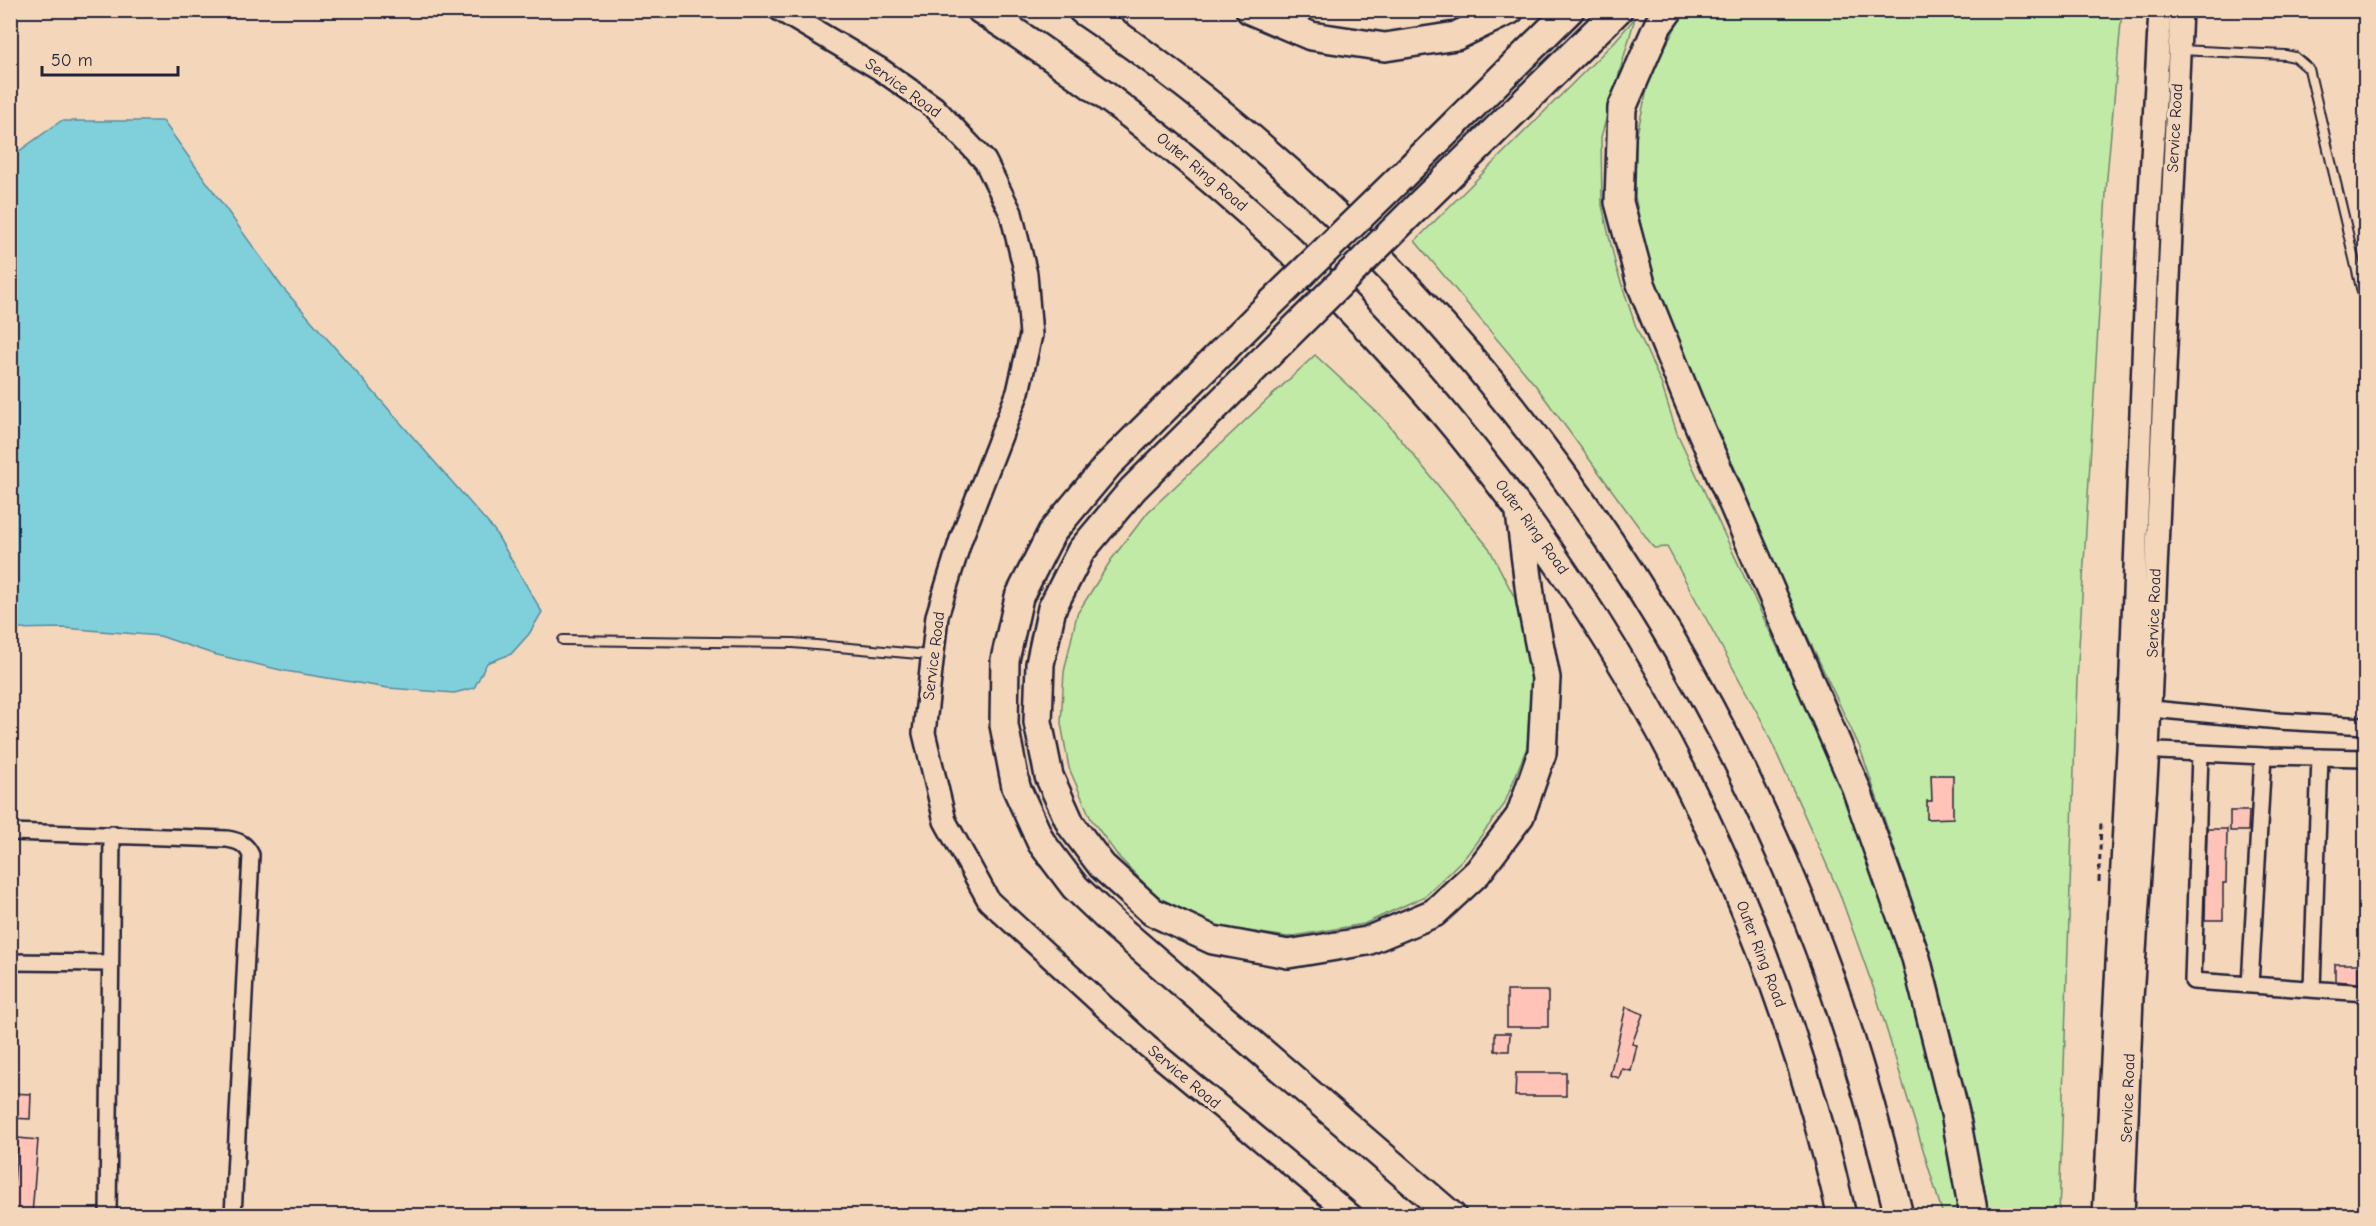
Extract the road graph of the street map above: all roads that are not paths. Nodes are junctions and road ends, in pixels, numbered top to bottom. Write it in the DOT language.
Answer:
graph roads {
  1 [pos="780,10"];
  2 [pos="981,10"];
  3 [pos="1082,10"];
  4 [pos="1250,10"];
  5 [pos="1510,10"];
  6 [pos="1570,10"];
  7 [pos="1618,10"];
  8 [pos="1669,10"];
  9 [pos="2160,10"];
  10 [pos="2181,10"];
  11 [pos="2179,50"];
  12 [pos="2366,309"];
  13 [pos="1520,509"];
  14 [pos="564,640"];
  15 [pos="933,655"];
  16 [pos="2140,707"];
  17 [pos="2366,726"];
  18 [pos="2138,750"];
  19 [pos="2200,753"];
  20 [pos="2263,756"];
  21 [pos="2320,757"];
  22 [pos="2366,758"];
  23 [pos="10,832"];
  24 [pos="112,834"];
  25 [pos="10,962"];
  26 [pos="110,963"];
  27 [pos="2250,985"];
  28 [pos="2312,989"];
  29 [pos="2366,993"];
  30 [pos="2123,998"];
  31 [pos="108,1215"];
  32 [pos="233,1215"];
  33 [pos="1352,1215"];
  34 [pos="1452,1215"];
  35 [pos="1842,1215"];
  36 [pos="1899,1215"];
  37 [pos="1974,1215"];
  38 [pos="2104,1215"];
  39 [pos="2122,1215"];
  1 -- 15 [label="main road, Service Road"];
  2 -- 13 [label="highway, Outer Ring Road"];
  3 -- 36 [label="highway"];
  4 -- 5 [label="highway"];
  6 -- 34 [label="highway, bridge"];
  7 -- 13 [label="highway, bridge"];
  8 -- 37 [label="highway"];
  9 -- 16 [label="main road, Service Road"];
  10 -- 11 [label="main road, Service Road"];
  11 -- 12 [label="lane"];
  11 -- 16 [label="main road, Service Road"];
  13 -- 35 [label="highway, Outer Ring Road"];
  14 -- 15 [label="lane"];
  15 -- 33 [label="main road, Service Road"];
  16 -- 17 [label="street"];
  16 -- 18 [label="main road, Service Road"];
  18 -- 19 [label="street"];
  18 -- 30 [label="main road, Service Road"];
  19 -- 20 [label="street"];
  19 -- 27 [label="street"];
  20 -- 21 [label="street"];
  20 -- 27 [label="street"];
  21 -- 22 [label="street"];
  21 -- 28 [label="street"];
  23 -- 24 [label="street"];
  24 -- 26 [label="street"];
  24 -- 32 [label="street"];
  25 -- 26 [label="street"];
  26 -- 31 [label="street"];
  27 -- 28 [label="street"];
  28 -- 29 [label="street"];
  30 -- 38 [label="main road, Service Road"];
  30 -- 39 [label="main road, Service Road"];
}
